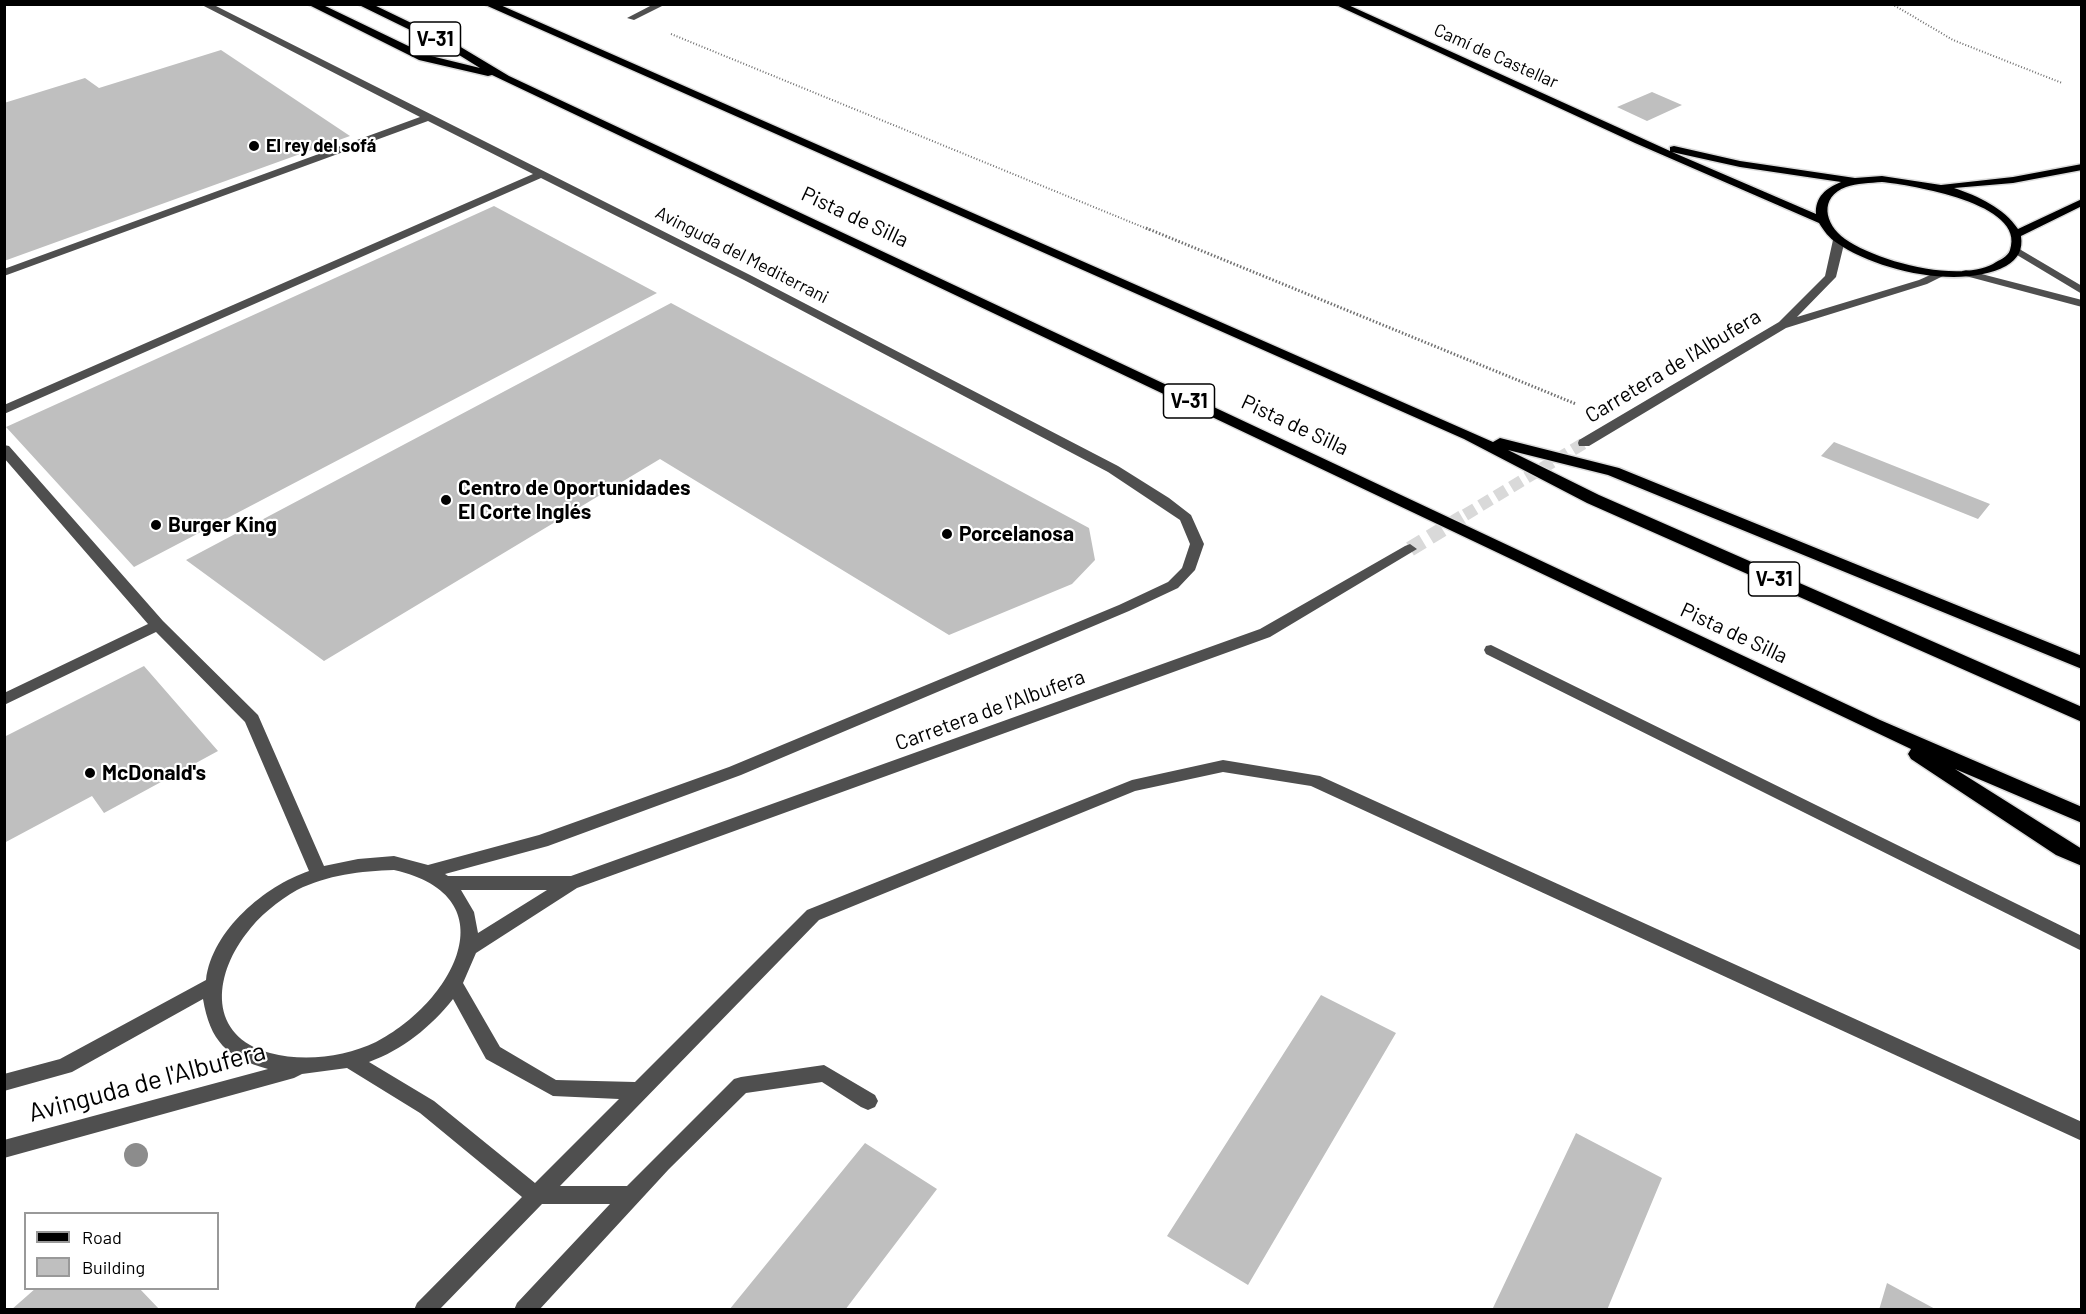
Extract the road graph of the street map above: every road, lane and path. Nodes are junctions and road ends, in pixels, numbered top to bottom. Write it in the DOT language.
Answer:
graph roads {
  1 [pos="204,4"];
  2 [pos="312,4"];
  3 [pos="362,4"];
  4 [pos="488,4"];
  5 [pos="662,4"];
  6 [pos="1338,4"];
  7 [pos="1892,4"];
  8 [pos="631,18"];
  9 [pos="506,78"];
  10 [pos="2062,83"];
  11 [pos="429,117"];
  12 [pos="1639,141"];
  13 [pos="2082,167"];
  14 [pos="542,174"];
  15 [pos="1857,181"];
  16 [pos="1938,186"];
  17 [pos="2082,202"];
  18 [pos="1821,220"];
  19 [pos="2016,234"];
  20 [pos="1839,240"];
  21 [pos="2016,250"];
  22 [pos="4,273"];
  23 [pos="1966,273"];
  24 [pos="1941,274"];
  25 [pos="2082,291"];
  26 [pos="2082,304"];
  27 [pos="1782,325"];
  28 [pos="1576,404"];
  29 [pos="4,410"];
  30 [pos="1469,436"];
  31 [pos="1584,443"];
  32 [pos="4,449"];
  33 [pos="1410,549"];
  34 [pos="158,625"];
  35 [pos="1491,650"];
  36 [pos="2082,663"];
  37 [pos="4,700"];
  38 [pos="2082,715"];
  39 [pos="1873,725"];
  40 [pos="2082,816"];
  41 [pos="2082,858"];
  42 [pos="428,872"];
  43 [pos="319,873"];
  44 [pos="445,883"];
  45 [pos="571,883"];
  46 [pos="2082,944"];
  47 [pos="468,949"];
  48 [pos="454,984"];
  49 [pos="211,986"];
  50 [pos="350,1060"];
  51 [pos="303,1067"];
  52 [pos="4,1083"];
  53 [pos="637,1091"];
  54 [pos="868,1101"];
  55 [pos="2082,1132"];
  56 [pos="4,1149"];
  57 [pos="535,1195"];
  58 [pos="632,1196"];
  59 [pos="424,1310"];
  60 [pos="524,1310"];
  1 -- 11 [label="street, Avinguda del Mediterrani"];
  2 -- 9 [label="highway"];
  3 -- 9 [label="highway, Pista de Silla / V-31"];
  4 -- 30 [label="highway, V-31"];
  5 -- 8 [label="street"];
  6 -- 12 [label="main road, Camí de Castellar"];
  7 -- 10 [label="path"];
  8 -- 28 [label="path"];
  9 -- 39 [label="highway, Pista de Silla / V-31"];
  11 -- 14 [label="street, Avinguda del Mediterrani"];
  11 -- 22 [label="street"];
  12 -- 15 [label="main road, Camí de Castellar"];
  12 -- 18 [label="main road, Camí de Castellar"];
  13 -- 16 [label="main road"];
  14 -- 29 [label="street"];
  14 -- 42 [label="street, Avinguda del Mediterrani"];
  15 -- 16 [label="main road"];
  15 -- 18 [label="main road"];
  16 -- 19 [label="main road"];
  17 -- 19 [label="main road"];
  18 -- 20 [label="main road"];
  19 -- 21 [label="main road"];
  20 -- 24 [label="main road"];
  20 -- 27 [label="street, Carretera de l'Albufera"];
  21 -- 23 [label="main road"];
  21 -- 25 [label="street"];
  23 -- 24 [label="main road"];
  23 -- 26 [label="street"];
  24 -- 27 [label="street, Carretera de l'Albufera"];
  27 -- 31 [label="street, Carretera de l'Albufera"];
  30 -- 36 [label="highway"];
  30 -- 38 [label="highway, V-31"];
  32 -- 34 [label="street"];
  33 -- 45 [label="street, Carretera de l'Albufera"];
  34 -- 37 [label="street"];
  34 -- 43 [label="street"];
  35 -- 46 [label="street"];
  39 -- 40 [label="highway, Pista de Silla / V-31"];
  39 -- 41 [label="highway"];
  42 -- 43 [label="street"];
  42 -- 44 [label="street"];
  43 -- 49 [label="street"];
  44 -- 45 [label="street"];
  44 -- 47 [label="street"];
  45 -- 47 [label="street"];
  47 -- 48 [label="street"];
  48 -- 50 [label="street"];
  48 -- 53 [label="street"];
  49 -- 51 [label="street"];
  49 -- 52 [label="street, Avinguda de l'Albufera"];
  50 -- 51 [label="street"];
  50 -- 57 [label="street"];
  51 -- 56 [label="street, Avinguda de l'Albufera"];
  53 -- 55 [label="street"];
  53 -- 57 [label="street"];
  54 -- 58 [label="street"];
  57 -- 58 [label="street"];
  57 -- 59 [label="street"];
  58 -- 60 [label="street"];
}
